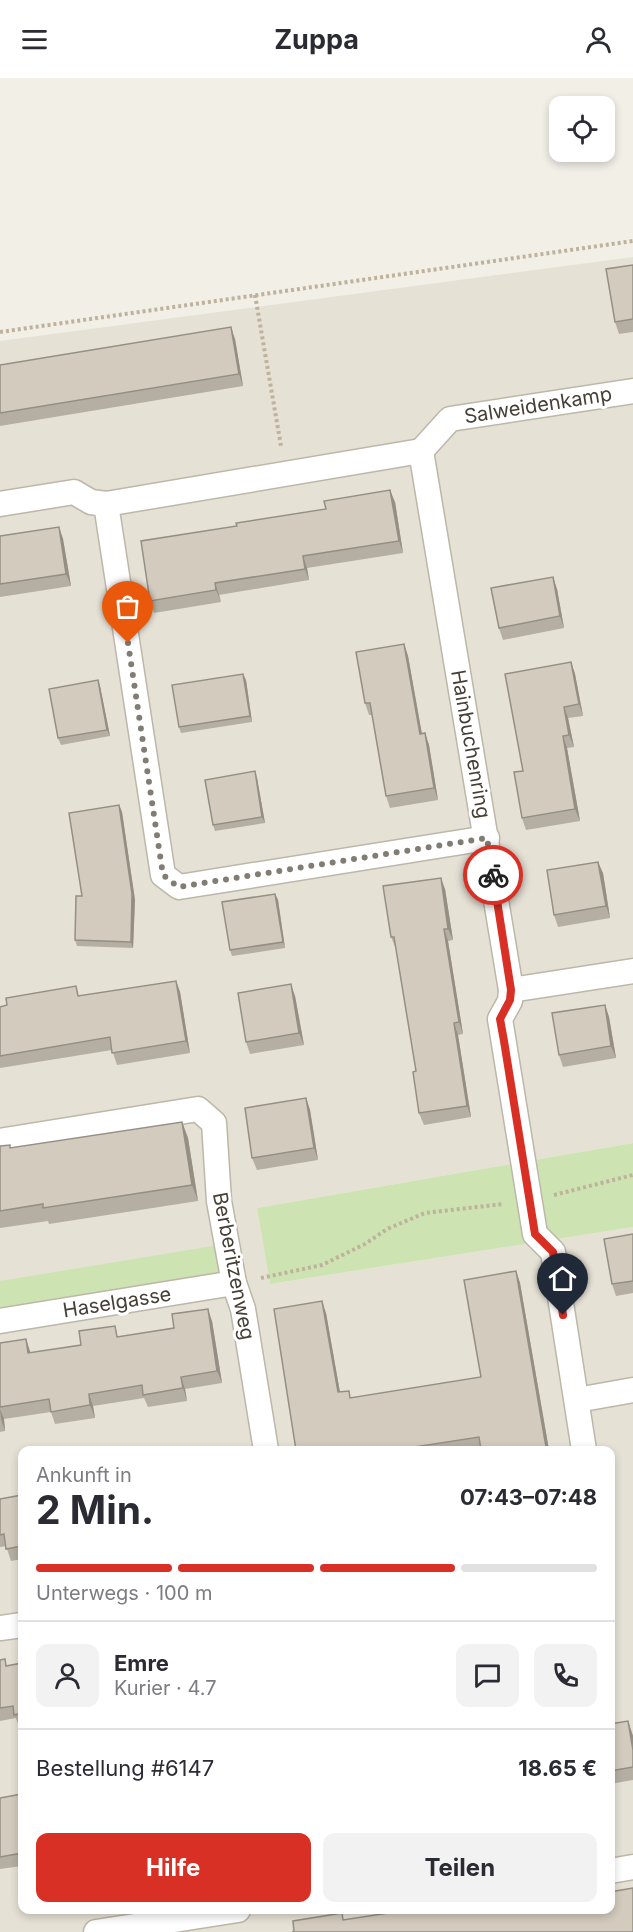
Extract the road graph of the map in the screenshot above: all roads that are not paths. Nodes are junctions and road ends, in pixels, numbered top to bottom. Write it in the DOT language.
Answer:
graph roads {
  1 [pos="633,390"];
  2 [pos="421,451"];
  3 [pos="0,504"];
  4 [pos="106,504"];
  5 [pos="487,838"];
  6 [pos="633,971"];
  7 [pos="511,990"];
  8 [pos="0,1141"];
  9 [pos="234,1283"];
  10 [pos="0,1321"];
  11 [pos="633,1390"];
  12 [pos="576,1400"];
  13 [pos="265,1446"];
  14 [pos="583,1446"];
  15 [pos="18,1626"];
  16 [pos="0,1628"];
  17 [pos="633,1867"];
  18 [pos="615,1870"];
  19 [pos="212,1914"];
  20 [pos="96,1932"];
  1 -- 2 [label="street, Salweidenkamp"];
  2 -- 4 [label="street"];
  2 -- 5 [label="street, Hainbuchenring"];
  3 -- 4 [label="street"];
  4 -- 5 [label="street"];
  5 -- 7 [label="street, Hainbuchenring"];
  6 -- 7 [label="street"];
  7 -- 12 [label="street, Hainbuchenring"];
  8 -- 9 [label="street, Berberitzenweg"];
  9 -- 10 [label="street, Haselgasse"];
  9 -- 13 [label="street, Berberitzenweg"];
  11 -- 12 [label="street"];
  12 -- 14 [label="street, Hainbuchenring"];
  15 -- 16 [label="street"];
  17 -- 18 [label="street"];
  19 -- 20 [label="street"];
}
